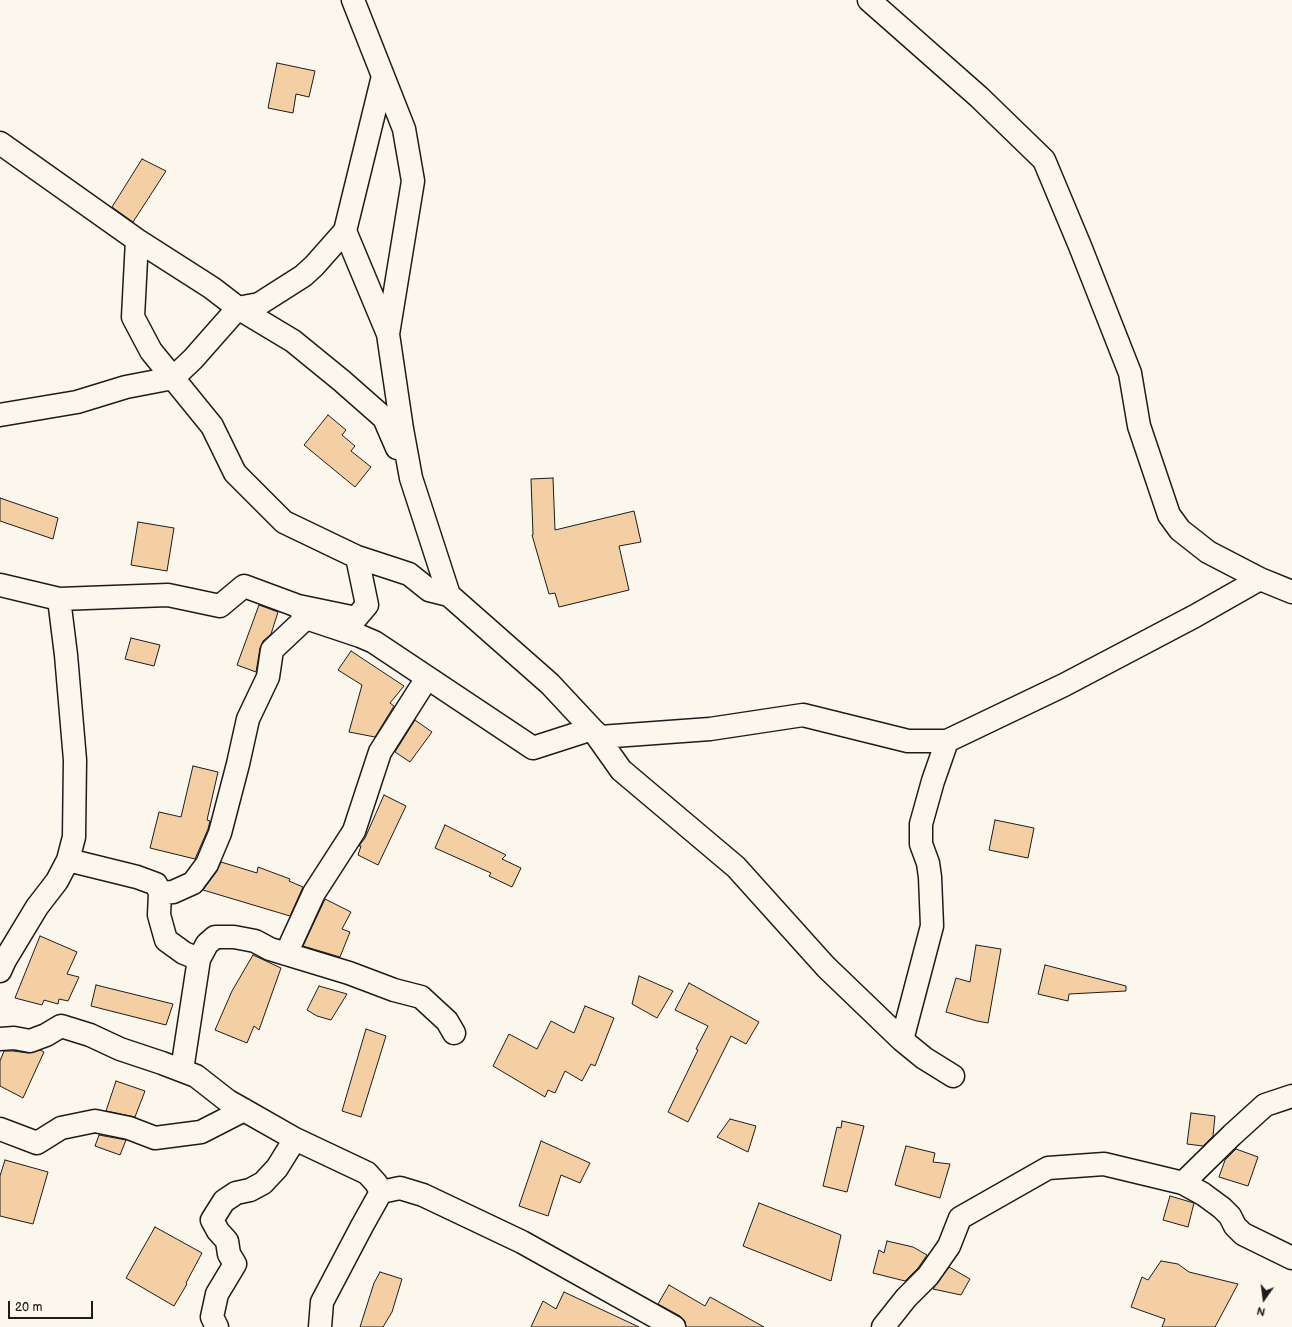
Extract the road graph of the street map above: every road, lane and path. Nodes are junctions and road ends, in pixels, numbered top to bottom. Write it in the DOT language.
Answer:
graph roads {
  1 [pos="353,0"];
  2 [pos="869,0"];
  3 [pos="383,76"];
  4 [pos="0,143"];
  5 [pos="344,231"];
  6 [pos="137,240"];
  7 [pos="238,308"];
  8 [pos="388,334"];
  9 [pos="173,378"];
  10 [pos="0,415"];
  11 [pos="411,478"];
  12 [pos="357,558"];
  13 [pos="1260,578"];
  14 [pos="0,585"];
  15 [pos="1292,592"];
  16 [pos="449,594"];
  17 [pos="59,599"];
  18 [pos="302,612"];
  19 [pos="427,678"];
  20 [pos="592,729"];
  21 [pos="947,741"];
  22 [pos="68,860"];
  23 [pos="160,893"];
  24 [pos="286,954"];
  25 [pos="199,959"];
  26 [pos="0,971"];
  27 [pos="454,1033"];
  28 [pos="0,1040"];
  29 [pos="902,1040"];
  30 [pos="182,1070"];
  31 [pos="953,1076"];
  32 [pos="1292,1096"];
  33 [pos="244,1110"];
  34 [pos="0,1128"];
  35 [pos="295,1139"];
  36 [pos="1184,1183"];
  37 [pos="382,1192"];
  38 [pos="1292,1258"];
  39 [pos="217,1327"];
  40 [pos="320,1327"];
  41 [pos="674,1327"];
  42 [pos="883,1327"];
  1 -- 3 [label="street"];
  2 -- 13 [label="street"];
  3 -- 5 [label="street"];
  3 -- 8 [label="street"];
  4 -- 6 [label="street"];
  5 -- 7 [label="street"];
  5 -- 8 [label="street"];
  6 -- 7 [label="street"];
  6 -- 9 [label="street"];
  7 -- 9 [label="street"];
  7 -- 11 [label="street"];
  8 -- 11 [label="street"];
  9 -- 10 [label="street"];
  9 -- 12 [label="street"];
  11 -- 16 [label="street"];
  12 -- 16 [label="street"];
  12 -- 18 [label="street"];
  13 -- 15 [label="street"];
  13 -- 21 [label="street"];
  14 -- 17 [label="street"];
  16 -- 20 [label="street"];
  17 -- 18 [label="street"];
  17 -- 22 [label="street"];
  18 -- 19 [label="street"];
  18 -- 23 [label="street"];
  19 -- 20 [label="street"];
  19 -- 24 [label="street"];
  20 -- 21 [label="street"];
  20 -- 29 [label="street"];
  21 -- 29 [label="street"];
  22 -- 23 [label="street"];
  22 -- 26 [label="street"];
  23 -- 25 [label="street"];
  24 -- 25 [label="street"];
  24 -- 27 [label="street"];
  25 -- 30 [label="street"];
  28 -- 30 [label="street"];
  29 -- 31 [label="street"];
  30 -- 33 [label="street"];
  32 -- 36 [label="street"];
  33 -- 34 [label="street"];
  33 -- 35 [label="street"];
  35 -- 37 [label="street"];
  35 -- 39 [label="street"];
  36 -- 38 [label="street"];
  36 -- 42 [label="street"];
  37 -- 40 [label="street"];
  37 -- 41 [label="street"];
}
